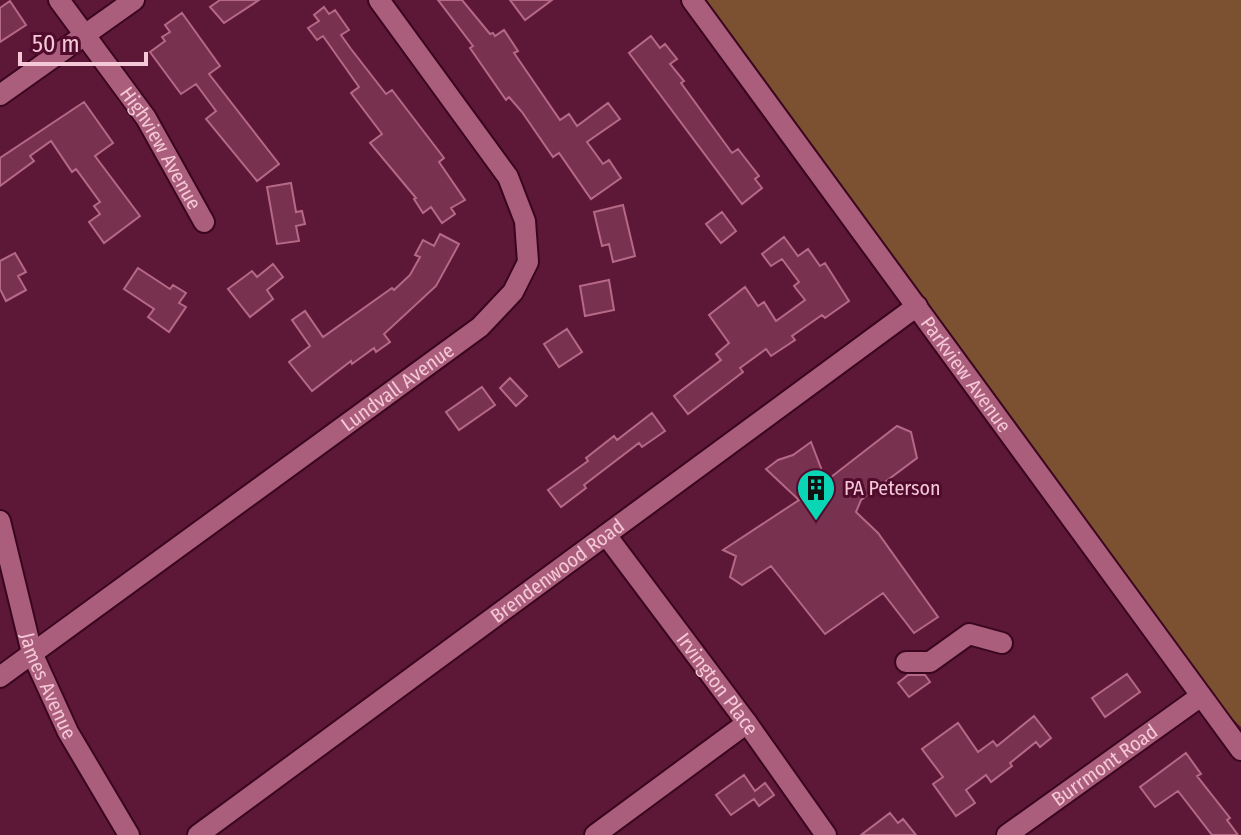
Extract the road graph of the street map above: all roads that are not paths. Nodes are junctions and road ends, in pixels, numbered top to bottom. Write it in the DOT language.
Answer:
graph roads {
  1 [pos="59,0"];
  2 [pos="134,0"];
  3 [pos="379,0"];
  4 [pos="692,0"];
  5 [pos="85,34"];
  6 [pos="0,95"];
  7 [pos="204,222"];
  8 [pos="917,306"];
  9 [pos="0,521"];
  10 [pos="606,535"];
  11 [pos="1002,643"];
  12 [pos="32,653"];
  13 [pos="906,662"];
  14 [pos="0,677"];
  15 [pos="1201,696"];
  16 [pos="747,723"];
  17 [pos="1241,750"];
  18 [pos="129,835"];
  19 [pos="198,835"];
  20 [pos="595,835"];
  21 [pos="826,835"];
  22 [pos="1007,835"];
  1 -- 5 [label="street, Highview Avenue"];
  2 -- 5 [label="street"];
  3 -- 12 [label="street, Lundvall Avenue"];
  4 -- 8 [label="street, Parkview Avenue"];
  5 -- 6 [label="street"];
  5 -- 7 [label="street, Highview Avenue"];
  8 -- 10 [label="street, Brendenwood Road"];
  8 -- 15 [label="street, Parkview Avenue"];
  9 -- 12 [label="street, James Avenue"];
  10 -- 16 [label="street, Irvington Place"];
  10 -- 19 [label="street, Brendenwood Road"];
  11 -- 13 [label="street"];
  12 -- 14 [label="street, Lundvall Avenue"];
  12 -- 18 [label="street, James Avenue"];
  15 -- 17 [label="street, Parkview Avenue"];
  15 -- 22 [label="street, Burrmont Road"];
  16 -- 20 [label="street"];
  16 -- 21 [label="street, Irvington Place"];
}
